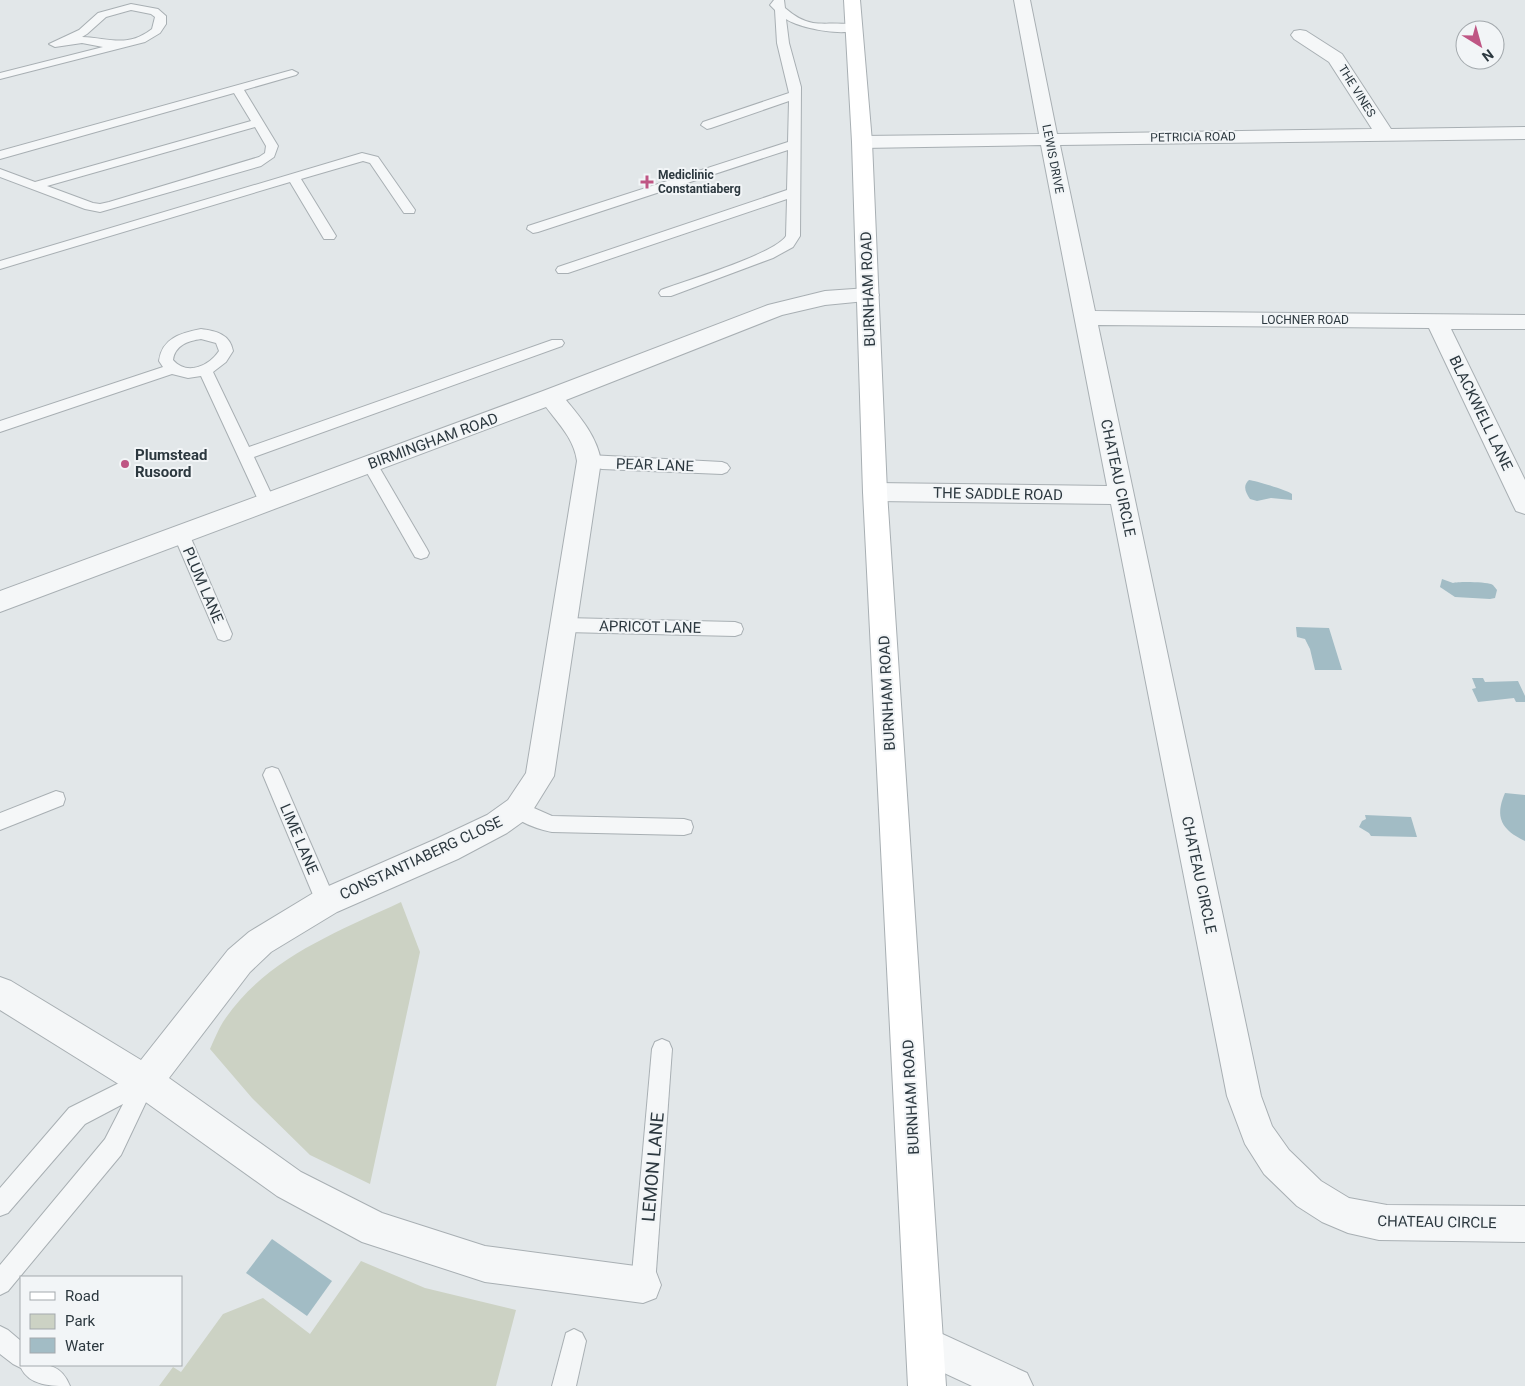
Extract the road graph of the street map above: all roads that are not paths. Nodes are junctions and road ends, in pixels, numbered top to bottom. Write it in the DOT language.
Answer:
graph roads {
  1 [pos="769,0"];
  2 [pos="852,0"];
  3 [pos="1022,0"];
  4 [pos="780,5"];
  5 [pos="853,28"];
  6 [pos="1300,35"];
  7 [pos="135,42"];
  8 [pos="55,44"];
  9 [pos="32,68"];
  10 [pos="292,73"];
  11 [pos="0,76"];
  12 [pos="238,89"];
  13 [pos="795,95"];
  14 [pos="257,122"];
  15 [pos="707,125"];
  16 [pos="1525,133"];
  17 [pos="1385,135"];
  18 [pos="1049,139"];
  19 [pos="862,142"];
  20 [pos="794,144"];
  21 [pos="0,155"];
  22 [pos="0,173"];
  23 [pos="294,178"];
  24 [pos="37,185"];
  25 [pos="794,192"];
  26 [pos="409,210"];
  27 [pos="533,230"];
  28 [pos="329,236"];
  29 [pos="0,265"];
  30 [pos="563,270"];
  31 [pos="666,293"];
  32 [pos="868,296"];
  33 [pos="1085,318"];
  34 [pos="1436,321"];
  35 [pos="1525,322"];
  36 [pos="557,343"];
  37 [pos="171,369"];
  38 [pos="205,370"];
  39 [pos="551,398"];
  40 [pos="0,427"];
  41 [pos="244,455"];
  42 [pos="589,461"];
  43 [pos="370,464"];
  44 [pos="722,468"];
  45 [pos="875,492"];
  46 [pos="1121,495"];
  47 [pos="268,504"];
  48 [pos="1525,505"];
  49 [pos="182,536"];
  50 [pos="421,552"];
  51 [pos="0,602"];
  52 [pos="565,625"];
  53 [pos="734,629"];
  54 [pos="224,634"];
  55 [pos="272,775"];
  56 [pos="56,799"];
  57 [pos="518,810"];
  58 [pos="0,822"];
  59 [pos="684,828"];
  60 [pos="326,902"];
  61 [pos="0,992"];
  62 [pos="662,1049"];
  63 [pos="145,1082"];
  64 [pos="0,1205"];
  65 [pos="1525,1224"];
  66 [pos="0,1283"];
  67 [pos="643,1285"];
  68 [pos="0,1338"];
  69 [pos="574,1341"];
  70 [pos="925,1345"];
  71 [pos="20,1355"];
  72 [pos="33,1366"];
  73 [pos="58,1386"];
  74 [pos="564,1386"];
  75 [pos="927,1386"];
  76 [pos="1014,1386"];
  1 -- 4 [label="lane"];
  2 -- 5 [label="street, BURNHAM ROAD"];
  3 -- 18 [label="street, LEWIS DRIVE"];
  4 -- 5 [label="lane"];
  4 -- 13 [label="lane"];
  5 -- 19 [label="street, BURNHAM ROAD"];
  6 -- 17 [label="street, THE VINES"];
  7 -- 8 [label="lane"];
  7 -- 8 [label="lane"];
  7 -- 9 [label="lane"];
  8 -- 9 [label="lane"];
  9 -- 11 [label="lane"];
  10 -- 12 [label="lane"];
  12 -- 14 [label="lane"];
  12 -- 21 [label="lane"];
  13 -- 15 [label="lane"];
  13 -- 20 [label="lane"];
  14 -- 24 [label="lane"];
  14 -- 24 [label="lane"];
  16 -- 17 [label="street, PETRICIA ROAD"];
  17 -- 18 [label="street, PETRICIA ROAD"];
  18 -- 19 [label="street, PETRICIA ROAD"];
  18 -- 33 [label="street, LEWIS DRIVE"];
  19 -- 32 [label="street, BURNHAM ROAD"];
  20 -- 25 [label="lane"];
  20 -- 27 [label="lane"];
  22 -- 24 [label="lane"];
  23 -- 26 [label="lane"];
  23 -- 28 [label="lane"];
  23 -- 29 [label="lane"];
  25 -- 30 [label="lane"];
  25 -- 31 [label="lane"];
  32 -- 39 [label="street, BIRMINGHAM ROAD"];
  32 -- 45 [label="street, BURNHAM ROAD"];
  33 -- 34 [label="street, LOCHNER ROAD"];
  33 -- 46 [label="street, CHATEAU CIRCLE"];
  34 -- 35 [label="street, LOCHNER ROAD"];
  34 -- 48 [label="street, BLACKWELL LANE"];
  36 -- 41 [label="lane"];
  37 -- 38 [label="lane"];
  37 -- 38 [label="lane"];
  37 -- 40 [label="lane"];
  38 -- 41 [label="lane"];
  39 -- 42 [label="street, CONSTANTIABERG CLOSE"];
  39 -- 43 [label="street, BIRMINGHAM ROAD"];
  41 -- 47 [label="lane"];
  42 -- 44 [label="lane, PEAR LANE"];
  42 -- 52 [label="street, CONSTANTIABERG CLOSE"];
  43 -- 47 [label="street, BIRMINGHAM ROAD"];
  43 -- 50 [label="lane"];
  45 -- 46 [label="street, THE SADDLE ROAD"];
  45 -- 70 [label="street, BURNHAM ROAD"];
  46 -- 65 [label="street, CHATEAU CIRCLE"];
  47 -- 49 [label="street, BIRMINGHAM ROAD"];
  49 -- 51 [label="street, BIRMINGHAM ROAD"];
  49 -- 54 [label="lane, PLUM LANE"];
  52 -- 53 [label="lane, APRICOT LANE"];
  52 -- 57 [label="street, CONSTANTIABERG CLOSE"];
  55 -- 60 [label="lane, LIME LANE"];
  56 -- 58 [label="lane"];
  57 -- 59 [label="lane"];
  57 -- 60 [label="street, CONSTANTIABERG CLOSE"];
  60 -- 63 [label="street, CONSTANTIABERG CLOSE"];
  61 -- 63 [label="street"];
  62 -- 67 [label="lane, LEMON LANE"];
  63 -- 64 [label="lane"];
  63 -- 66 [label="lane, CONSTANTIABERG CLOSE"];
  63 -- 67 [label="street"];
  68 -- 71 [label="lane"];
  69 -- 74 [label="lane"];
  70 -- 75 [label="street, BURNHAM ROAD"];
  70 -- 76 [label="street"];
  72 -- 73 [label="lane"];
}
